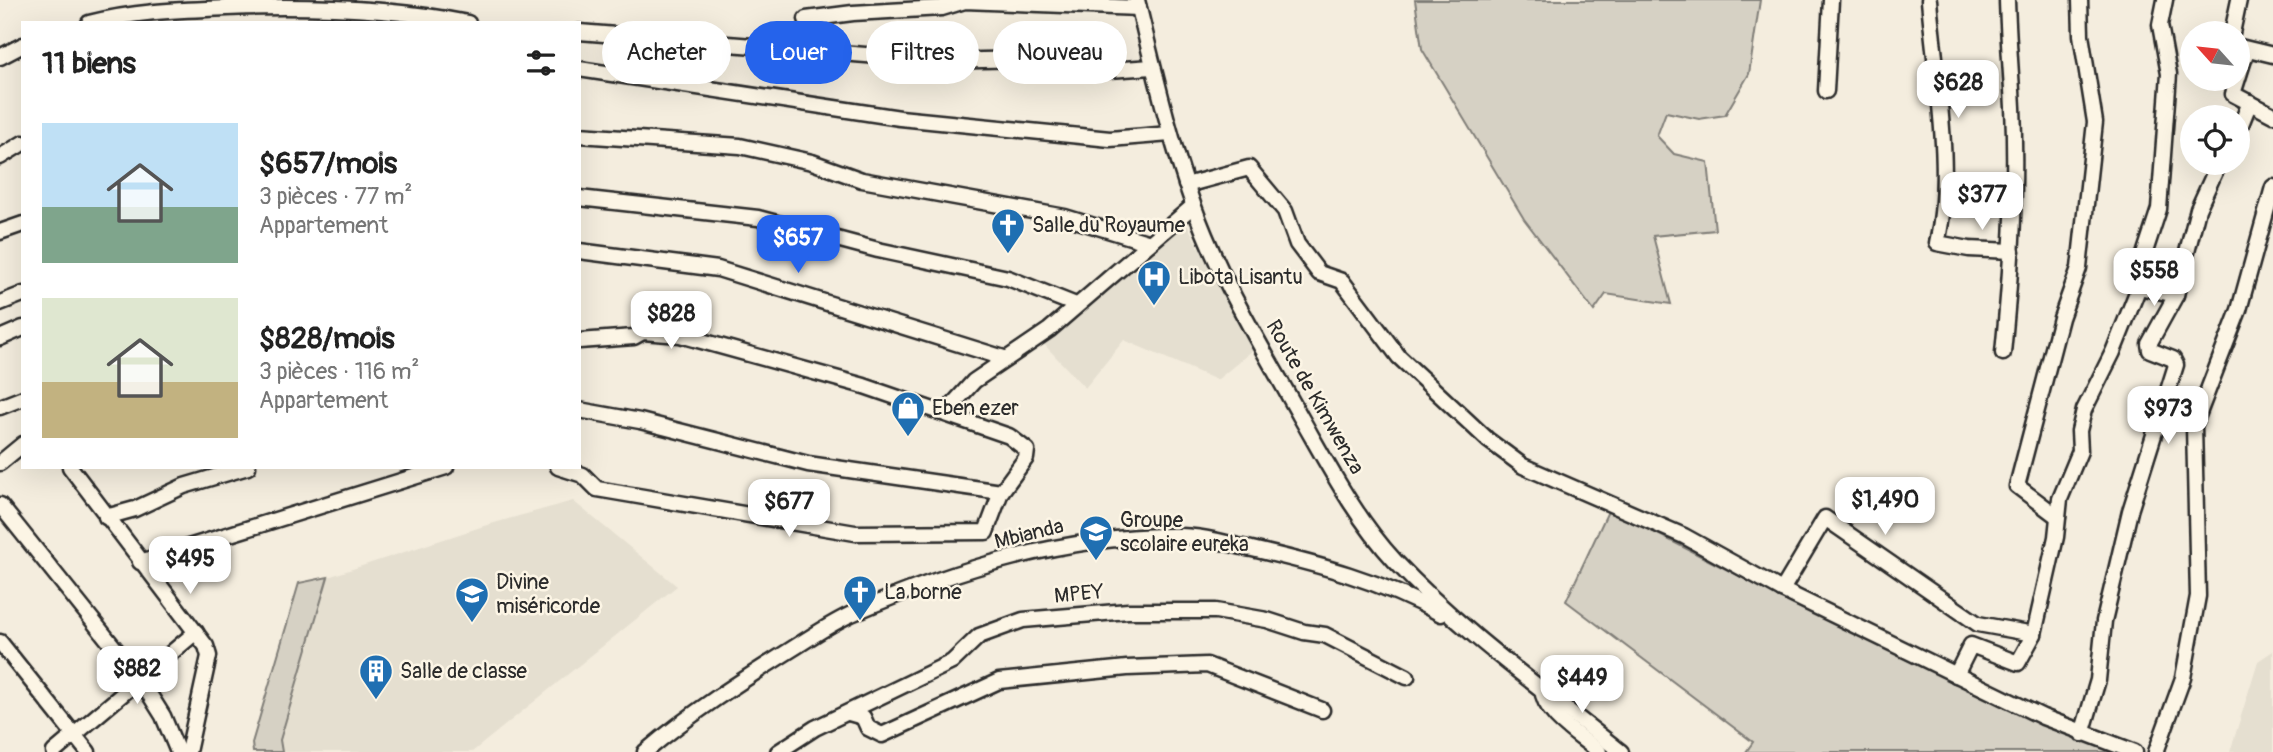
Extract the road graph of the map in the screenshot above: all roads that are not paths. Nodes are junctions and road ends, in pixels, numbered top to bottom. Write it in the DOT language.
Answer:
graph roads {
  1 [pos="1831,0"];
  2 [pos="1928,0"];
  3 [pos="2007,0"];
  4 [pos="2080,0"];
  5 [pos="2165,0"];
  6 [pos="2239,0"];
  7 [pos="1138,4"];
  8 [pos="366,5"];
  9 [pos="806,19"];
  10 [pos="99,21"];
  11 [pos="457,21"];
  12 [pos="2235,21"];
  13 [pos="581,32"];
  14 [pos="21,46"];
  15 [pos="2250,50"];
  16 [pos="2273,55"];
  17 [pos="0,57"];
  18 [pos="1152,67"];
  19 [pos="581,69"];
  20 [pos="1826,91"];
  21 [pos="2234,91"];
  22 [pos="2250,102"];
  23 [pos="2249,105"];
  24 [pos="2273,115"];
  25 [pos="1170,134"];
  26 [pos="581,135"];
  27 [pos="21,144"];
  28 [pos="0,157"];
  29 [pos="2214,175"];
  30 [pos="1186,185"];
  31 [pos="2273,187"];
  32 [pos="581,198"];
  33 [pos="1194,206"];
  34 [pos="21,225"];
  35 [pos="0,232"];
  36 [pos="1150,243"];
  37 [pos="581,251"];
  38 [pos="2012,251"];
  39 [pos="2139,287"];
  40 [pos="2176,295"];
  41 [pos="21,296"];
  42 [pos="0,303"];
  43 [pos="1076,305"];
  44 [pos="21,329"];
  45 [pos="0,338"];
  46 [pos="581,341"];
  47 [pos="2003,353"];
  48 [pos="1004,358"];
  49 [pos="21,399"];
  50 [pos="0,407"];
  51 [pos="581,410"];
  52 [pos="945,413"];
  53 [pos="21,446"];
  54 [pos="0,463"];
  55 [pos="71,469"];
  56 [pos="241,469"];
  57 [pos="440,469"];
  58 [pos="564,469"];
  59 [pos="1002,492"];
  60 [pos="0,505"];
  61 [pos="106,517"];
  62 [pos="2057,517"];
  63 [pos="140,562"];
  64 [pos="1782,590"];
  65 [pos="1458,624"];
  66 [pos="1978,624"];
  67 [pos="196,632"];
  68 [pos="2034,634"];
  69 [pos="0,642"];
  70 [pos="1970,645"];
  71 [pos="1956,675"];
  72 [pos="1407,677"];
  73 [pos="141,681"];
  74 [pos="1542,688"];
  75 [pos="1322,710"];
  76 [pos="849,713"];
  77 [pos="2082,734"];
  78 [pos="74,735"];
  79 [pos="54,752"];
  80 [pos="88,752"];
  81 [pos="178,752"];
  82 [pos="188,752"];
  83 [pos="645,752"];
  84 [pos="778,752"];
  85 [pos="1599,752"];
  86 [pos="1621,752"];
  87 [pos="2135,752"];
  88 [pos="2156,752"];
  1 -- 20 [label="street"];
  2 -- 38 [label="street"];
  3 -- 38 [label="street"];
  4 -- 62 [label="street"];
  5 -- 39 [label="street"];
  6 -- 12 [label="street"];
  7 -- 9 [label="street"];
  7 -- 18 [label="street, Route de Kimwenza"];
  8 -- 10 [label="street"];
  8 -- 11 [label="street"];
  13 -- 18 [label="street"];
  14 -- 17 [label="street"];
  15 -- 16 [label="street"];
  18 -- 25 [label="street, Route de Kimwenza"];
  19 -- 25 [label="street"];
  21 -- 22 [label="street"];
  22 -- 23 [label="street"];
  22 -- 24 [label="street"];
  25 -- 30 [label="street, Route de Kimwenza"];
  26 -- 36 [label="street"];
  27 -- 28 [label="street"];
  29 -- 40 [label="street"];
  30 -- 33 [label="street, Route de Kimwenza"];
  30 -- 64 [label="street"];
  31 -- 88 [label="street"];
  32 -- 43 [label="street"];
  33 -- 36 [label="street"];
  33 -- 65 [label="street, Route de Kimwenza"];
  34 -- 35 [label="street"];
  36 -- 43 [label="street"];
  37 -- 48 [label="street"];
  38 -- 47 [label="street"];
  39 -- 40 [label="street"];
  39 -- 62 [label="street"];
  40 -- 77 [label="street"];
  41 -- 42 [label="street"];
  43 -- 48 [label="street"];
  44 -- 45 [label="street"];
  46 -- 52 [label="street"];
  48 -- 52 [label="street"];
  49 -- 50 [label="street"];
  51 -- 59 [label="street"];
  52 -- 59 [label="street"];
  53 -- 54 [label="street"];
  55 -- 61 [label="street"];
  56 -- 61 [label="street"];
  57 -- 63 [label="street"];
  58 -- 59 [label="street"];
  60 -- 73 [label="street"];
  61 -- 63 [label="street"];
  62 -- 68 [label="street"];
  63 -- 67 [label="street"];
  64 -- 66 [label="street"];
  64 -- 71 [label="street"];
  65 -- 74 [label="street"];
  65 -- 83 [label="street, Mbianda"];
  66 -- 68 [label="street"];
  66 -- 70 [label="street"];
  67 -- 73 [label="street"];
  67 -- 82 [label="street"];
  68 -- 70 [label="street"];
  69 -- 78 [label="street"];
  70 -- 71 [label="street"];
  71 -- 77 [label="street"];
  72 -- 76 [label="street, MPEY"];
  73 -- 78 [label="street"];
  73 -- 81 [label="street"];
  74 -- 85 [label="street"];
  74 -- 86 [label="street"];
  75 -- 76 [label="street"];
  76 -- 84 [label="street, MPEY"];
  77 -- 87 [label="street"];
  78 -- 79 [label="street"];
  78 -- 80 [label="street"];
}
